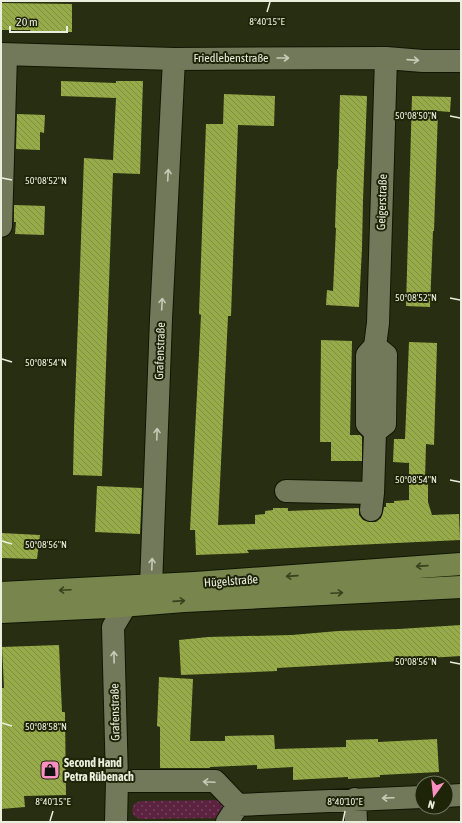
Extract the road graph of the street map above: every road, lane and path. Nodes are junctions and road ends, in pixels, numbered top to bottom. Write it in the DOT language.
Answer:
graph roads {
  1 [pos="4,54"];
  2 [pos="174,58"];
  3 [pos="386,58"];
  4 [pos="461,61"];
  5 [pos="1,226"];
  6 [pos="286,491"];
  7 [pos="461,564"];
  8 [pos="151,586"];
  9 [pos="461,587"];
  10 [pos="96,588"];
  11 [pos="1,593"];
  12 [pos="1,612"];
  13 [pos="116,613"];
  14 [pos="117,781"];
  15 [pos="414,797"];
  16 [pos="355,800"];
  17 [pos="232,814"];
  18 [pos="116,822"];
  19 [pos="356,822"];
  1 -- 2 [label="street, Friedlebenstraße"];
  1 -- 5 [label="street"];
  2 -- 3 [label="street, Friedlebenstraße, one-way"];
  8 -- 2 [label="street, Grafenstraße, one-way"];
  3 -- 4 [label="street, Friedlebenstraße, one-way"];
  3 -- 6 [label="street, Geigerstraße"];
  7 -- 8 [label="main road, Hügelstraße, one-way"];
  8 -- 10 [label="main road, Hügelstraße"];
  8 -- 13 [label="street"];
  13 -- 9 [label="main road, Hügelstraße, one-way"];
  10 -- 11 [label="main road, Hügelstraße, one-way"];
  10 -- 13 [label="street"];
  12 -- 13 [label="main road, Hügelstraße"];
  14 -- 13 [label="street, Grafenstraße, one-way"];
  17 -- 14 [label="street, one-way"];
  14 -- 18 [label="street, Grafenstraße"];
  15 -- 16 [label="street, one-way"];
  16 -- 17 [label="street"];
  16 -- 19 [label="street"];
}
